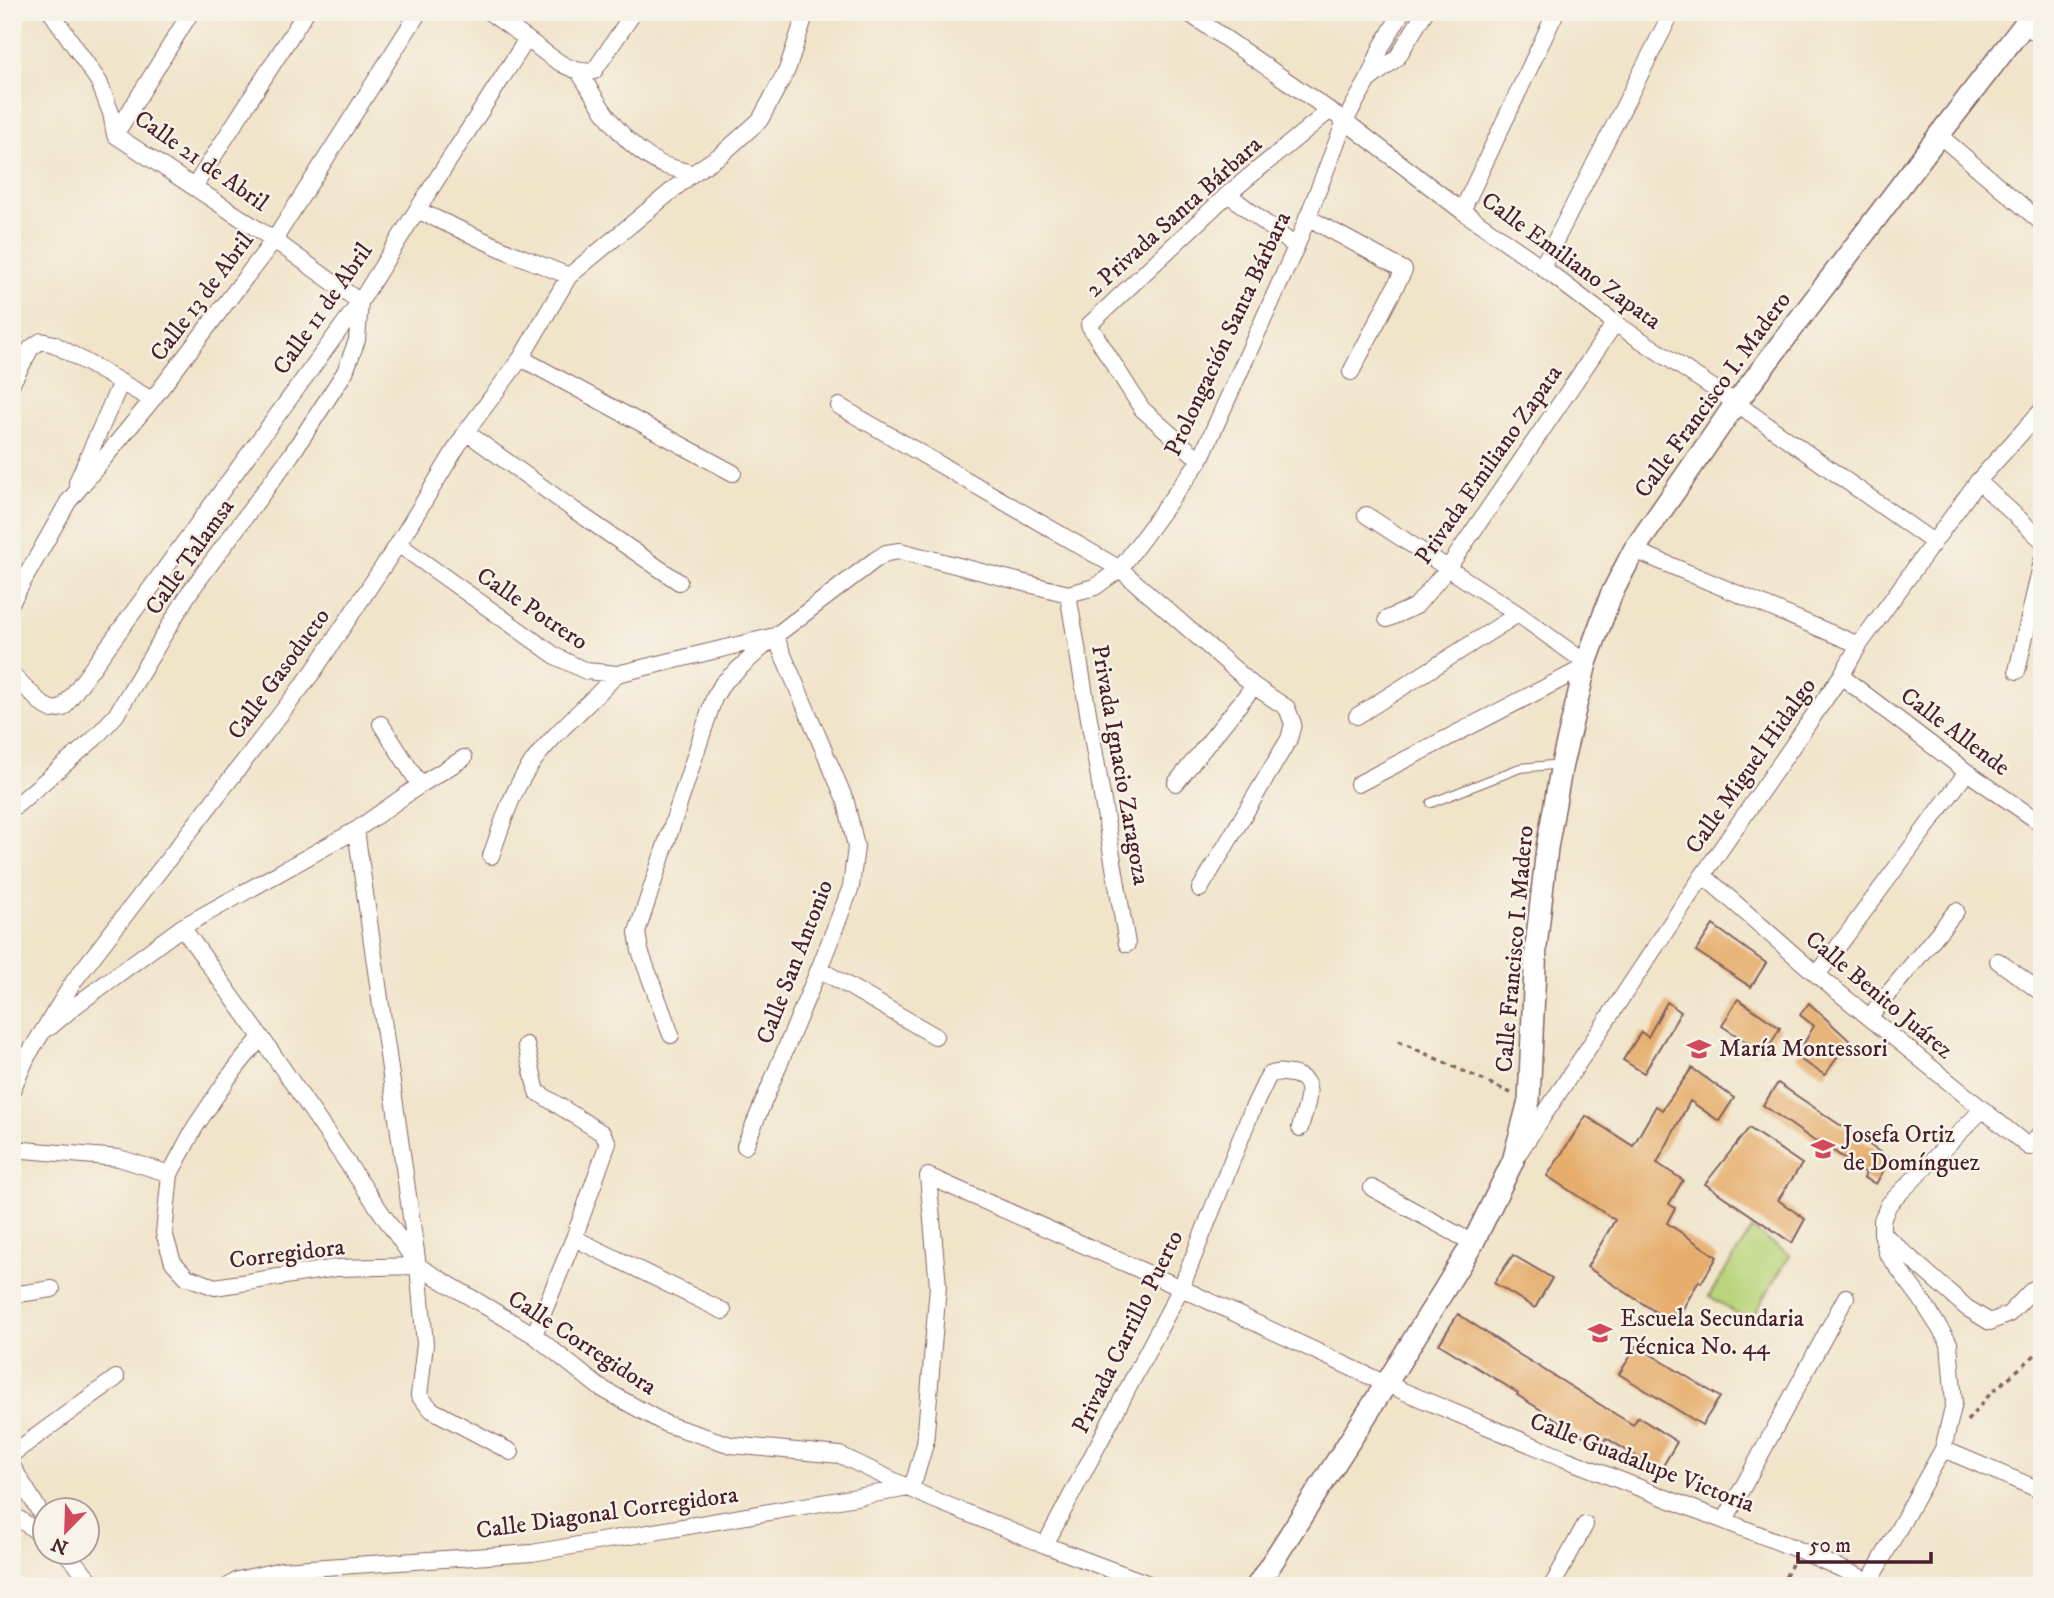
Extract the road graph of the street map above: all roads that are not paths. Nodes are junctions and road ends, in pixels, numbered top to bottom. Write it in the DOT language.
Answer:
graph roads {
  1 [pos="191,12"];
  2 [pos="306,12"];
  3 [pos="419,12"];
  4 [pos="489,12"];
  5 [pos="634,12"];
  6 [pos="807,12"];
  7 [pos="1187,12"];
  8 [pos="1402,12"];
  9 [pos="1425,12"];
  10 [pos="1556,12"];
  11 [pos="1672,12"];
  12 [pos="54,18"];
  13 [pos="2034,25"];
  14 [pos="527,39"];
  15 [pos="579,72"];
  16 [pos="1368,80"];
  17 [pos="1329,111"];
  18 [pos="1345,121"];
  19 [pos="116,135"];
  20 [pos="1938,135"];
  21 [pos="692,174"];
  22 [pos="194,187"];
  23 [pos="1228,194"];
  24 [pos="417,209"];
  25 [pos="1462,211"];
  26 [pos="1307,217"];
  27 [pos="2042,223"];
  28 [pos="274,240"];
  29 [pos="1296,247"];
  30 [pos="1542,267"];
  31 [pos="569,276"];
  32 [pos="360,302"];
  33 [pos="1615,323"];
  34 [pos="521,358"];
  35 [pos="1351,372"];
  36 [pos="121,382"];
  37 [pos="12,383"];
  38 [pos="152,400"];
  39 [pos="1736,403"];
  40 [pos="839,405"];
  41 [pos="2042,410"];
  42 [pos="466,432"];
  43 [pos="1200,460"];
  44 [pos="733,473"];
  45 [pos="1978,481"];
  46 [pos="68,502"];
  47 [pos="1366,515"];
  48 [pos="2042,540"];
  49 [pos="1933,542"];
  50 [pos="398,544"];
  51 [pos="1634,550"];
  52 [pos="2042,561"];
  53 [pos="1448,568"];
  54 [pos="1120,569"];
  55 [pos="679,582"];
  56 [pos="1068,594"];
  57 [pos="12,601"];
  58 [pos="1518,614"];
  59 [pos="1387,620"];
  60 [pos="775,636"];
  61 [pos="1859,645"];
  62 [pos="1586,665"];
  63 [pos="2017,671"];
  64 [pos="12,674"];
  65 [pos="617,674"];
  66 [pos="1841,676"];
  67 [pos="1254,686"];
  68 [pos="1357,716"];
  69 [pos="381,724"];
  70 [pos="464,758"];
  71 [pos="1562,764"];
  72 [pos="1967,772"];
  73 [pos="1176,783"];
  74 [pos="420,785"];
  75 [pos="1358,785"];
  76 [pos="1431,803"];
  77 [pos="12,809"];
  78 [pos="2042,824"];
  79 [pos="356,830"];
  80 [pos="491,856"];
  81 [pos="1703,875"];
  82 [pos="1200,888"];
  83 [pos="1956,911"];
  84 [pos="182,928"];
  85 [pos="1127,944"];
  86 [pos="1998,961"];
  87 [pos="819,969"];
  88 [pos="1817,975"];
  89 [pos="2042,993"];
  90 [pos="1870,1016"];
  91 [pos="43,1033"];
  92 [pos="671,1035"];
  93 [pos="935,1036"];
  94 [pos="261,1037"];
  95 [pos="526,1045"];
  96 [pos="12,1090"];
  97 [pos="1982,1110"];
  98 [pos="1300,1128"];
  99 [pos="2042,1131"];
  100 [pos="746,1146"];
  101 [pos="12,1149"];
  102 [pos="1513,1161"];
  103 [pos="170,1174"];
  104 [pos="1372,1188"];
  105 [pos="1882,1233"];
  106 [pos="574,1238"];
  107 [pos="1473,1243"];
  108 [pos="418,1266"];
  109 [pos="2042,1283"];
  110 [pos="1181,1288"];
  111 [pos="52,1289"];
  112 [pos="12,1295"];
  113 [pos="1846,1297"];
  114 [pos="723,1311"];
  115 [pos="534,1335"];
  116 [pos="117,1378"];
  117 [pos="1386,1384"];
  118 [pos="1944,1449"];
  119 [pos="511,1452"];
  120 [pos="12,1454"];
  121 [pos="12,1466"];
  122 [pos="909,1488"];
  123 [pos="2042,1491"];
  124 [pos="32,1499"];
  125 [pos="12,1514"];
  126 [pos="1725,1520"];
  127 [pos="1585,1525"];
  128 [pos="32,1528"];
  129 [pos="1045,1545"];
  130 [pos="78,1566"];
  131 [pos="240,1584"];
  132 [pos="1874,1584"];
  133 [pos="96,1586"];
  134 [pos="1154,1586"];
  135 [pos="1257,1586"];
  136 [pos="1552,1586"];
  1 -- 19 [label="street"];
  2 -- 22 [label="street"];
  3 -- 28 [label="street, Calle 13 de Abril"];
  4 -- 14 [label="street"];
  5 -- 15 [label="street"];
  6 -- 21 [label="street, Calle Gasoducto"];
  7 -- 17 [label="street, Calle Emiliano Zapata"];
  8 -- 16 [label="street, Prolongación Santa Bárbara"];
  9 -- 16 [label="street, Prolongación Santa Bárbara"];
  10 -- 25 [label="street"];
  11 -- 30 [label="street"];
  12 -- 19 [label="street, Calle 21 de Abril"];
  13 -- 20 [label="street, Calle Francisco I. Madero"];
  14 -- 15 [label="street"];
  14 -- 24 [label="street, Calle 11 de Abril"];
  15 -- 21 [label="street"];
  16 -- 18 [label="street, Prolongación Santa Bárbara"];
  17 -- 18 [label="street, Calle Emiliano Zapata"];
  17 -- 23 [label="street, 2 Privada Santa Bárbara"];
  18 -- 25 [label="street, Calle Emiliano Zapata"];
  18 -- 26 [label="street, Prolongación Santa Bárbara"];
  19 -- 22 [label="street, Calle 21 de Abril"];
  20 -- 27 [label="street"];
  20 -- 39 [label="street, Calle Francisco I. Madero"];
  21 -- 31 [label="street, Calle Gasoducto"];
  22 -- 28 [label="street, Calle 21 de Abril"];
  23 -- 29 [label="street"];
  23 -- 43 [label="street, 2 Privada Santa Bárbara"];
  24 -- 31 [label="street"];
  24 -- 32 [label="street, Calle 11 de Abril"];
  25 -- 30 [label="street, Calle Emiliano Zapata"];
  26 -- 29 [label="street, Prolongación Santa Bárbara"];
  26 -- 35 [label="street"];
  28 -- 32 [label="street, Calle 21 de Abril"];
  28 -- 38 [label="street, Calle 13 de Abril"];
  29 -- 43 [label="street, Prolongación Santa Bárbara"];
  30 -- 33 [label="street, Calle Emiliano Zapata"];
  31 -- 34 [label="street, Calle Gasoducto"];
  32 -- 64 [label="street, Calle 11 de Abril"];
  32 -- 77 [label="street, Calle Talamsa"];
  33 -- 39 [label="street, Calle Emiliano Zapata"];
  33 -- 53 [label="street, Privada Emiliano Zapata"];
  34 -- 42 [label="street, Calle Gasoducto"];
  34 -- 44 [label="street"];
  36 -- 37 [label="street"];
  36 -- 38 [label="street"];
  36 -- 46 [label="street"];
  38 -- 46 [label="street, Calle 13 de Abril"];
  39 -- 49 [label="street, Calle Emiliano Zapata"];
  39 -- 51 [label="street, Calle Francisco I. Madero"];
  40 -- 54 [label="street"];
  41 -- 45 [label="street, Calle Miguel Hidalgo"];
  42 -- 50 [label="street, Calle Gasoducto"];
  42 -- 55 [label="street"];
  43 -- 54 [label="street, Prolongación Santa Bárbara"];
  45 -- 48 [label="street"];
  45 -- 49 [label="street, Calle Miguel Hidalgo"];
  46 -- 57 [label="street, Calle 13 de Abril"];
  47 -- 53 [label="street"];
  49 -- 61 [label="street, Calle Miguel Hidalgo"];
  50 -- 65 [label="street, Calle Potrero"];
  50 -- 91 [label="street, Calle Gasoducto"];
  51 -- 61 [label="street"];
  51 -- 62 [label="street, Calle Francisco I. Madero"];
  52 -- 63 [label="street"];
  53 -- 58 [label="street"];
  53 -- 59 [label="street, Privada Emiliano Zapata"];
  54 -- 56 [label="street, Prolongación Santa Bárbara"];
  54 -- 67 [label="street"];
  56 -- 60 [label="street"];
  56 -- 85 [label="street, Privada Ignacio Zaragoza"];
  58 -- 62 [label="street"];
  58 -- 68 [label="street"];
  60 -- 65 [label="street, Calle Potrero"];
  60 -- 87 [label="street, Calle San Antonio"];
  60 -- 92 [label="street"];
  61 -- 66 [label="street, Calle Miguel Hidalgo"];
  62 -- 71 [label="street, Calle Francisco I. Madero"];
  62 -- 75 [label="street"];
  65 -- 80 [label="street"];
  66 -- 72 [label="street, Calle Allende"];
  66 -- 81 [label="street, Calle Miguel Hidalgo"];
  67 -- 73 [label="street"];
  67 -- 82 [label="street"];
  69 -- 74 [label="street"];
  70 -- 74 [label="street"];
  71 -- 76 [label="lane"];
  71 -- 102 [label="street, Calle Francisco I. Madero"];
  72 -- 78 [label="street, Calle Allende"];
  72 -- 88 [label="street"];
  74 -- 79 [label="street"];
  79 -- 84 [label="street"];
  79 -- 108 [label="street"];
  81 -- 88 [label="street, Calle Benito Juárez"];
  81 -- 102 [label="street, Calle Miguel Hidalgo"];
  83 -- 90 [label="street"];
  84 -- 91 [label="street"];
  84 -- 94 [label="street, Calle Corregidora"];
  86 -- 89 [label="street"];
  87 -- 93 [label="street"];
  87 -- 100 [label="street, Calle San Antonio"];
  88 -- 90 [label="street, Calle Benito Juárez"];
  90 -- 97 [label="street, Calle Benito Juárez"];
  91 -- 96 [label="street, Calle Gasoducto"];
  94 -- 103 [label="street, Corregidora"];
  94 -- 108 [label="street, Calle Corregidora"];
  95 -- 106 [label="street"];
  97 -- 99 [label="street, Calle Benito Juárez"];
  97 -- 105 [label="street"];
  98 -- 110 [label="street, Privada Carrillo Puerto"];
  101 -- 103 [label="street"];
  102 -- 107 [label="street, Calle Francisco I. Madero"];
  103 -- 108 [label="street, Corregidora"];
  104 -- 107 [label="street"];
  105 -- 109 [label="street"];
  105 -- 118 [label="street"];
  106 -- 114 [label="street"];
  106 -- 115 [label="street"];
  107 -- 117 [label="street, Calle Francisco I. Madero"];
  108 -- 115 [label="street, Calle Corregidora"];
  108 -- 119 [label="street"];
  110 -- 117 [label="street, Calle Guadalupe Victoria"];
  110 -- 122 [label="street, Calle Guadalupe Victoria"];
  110 -- 129 [label="street, Privada Carrillo Puerto"];
  111 -- 112 [label="street"];
  113 -- 126 [label="street"];
  115 -- 122 [label="street, Calle Corregidora"];
  116 -- 120 [label="street"];
  117 -- 126 [label="street, Calle Guadalupe Victoria"];
  117 -- 135 [label="street, Calle Francisco I. Madero"];
  118 -- 123 [label="street"];
  118 -- 132 [label="street"];
  121 -- 124 [label="street"];
  122 -- 129 [label="street, Calle Corregidora"];
  122 -- 131 [label="street, Calle Diagonal Corregidora"];
  125 -- 128 [label="street"];
  126 -- 132 [label="street, Calle Guadalupe Victoria"];
  127 -- 136 [label="street"];
  129 -- 134 [label="street, Calle Corregidora"];
  130 -- 133 [label="street"];
}
